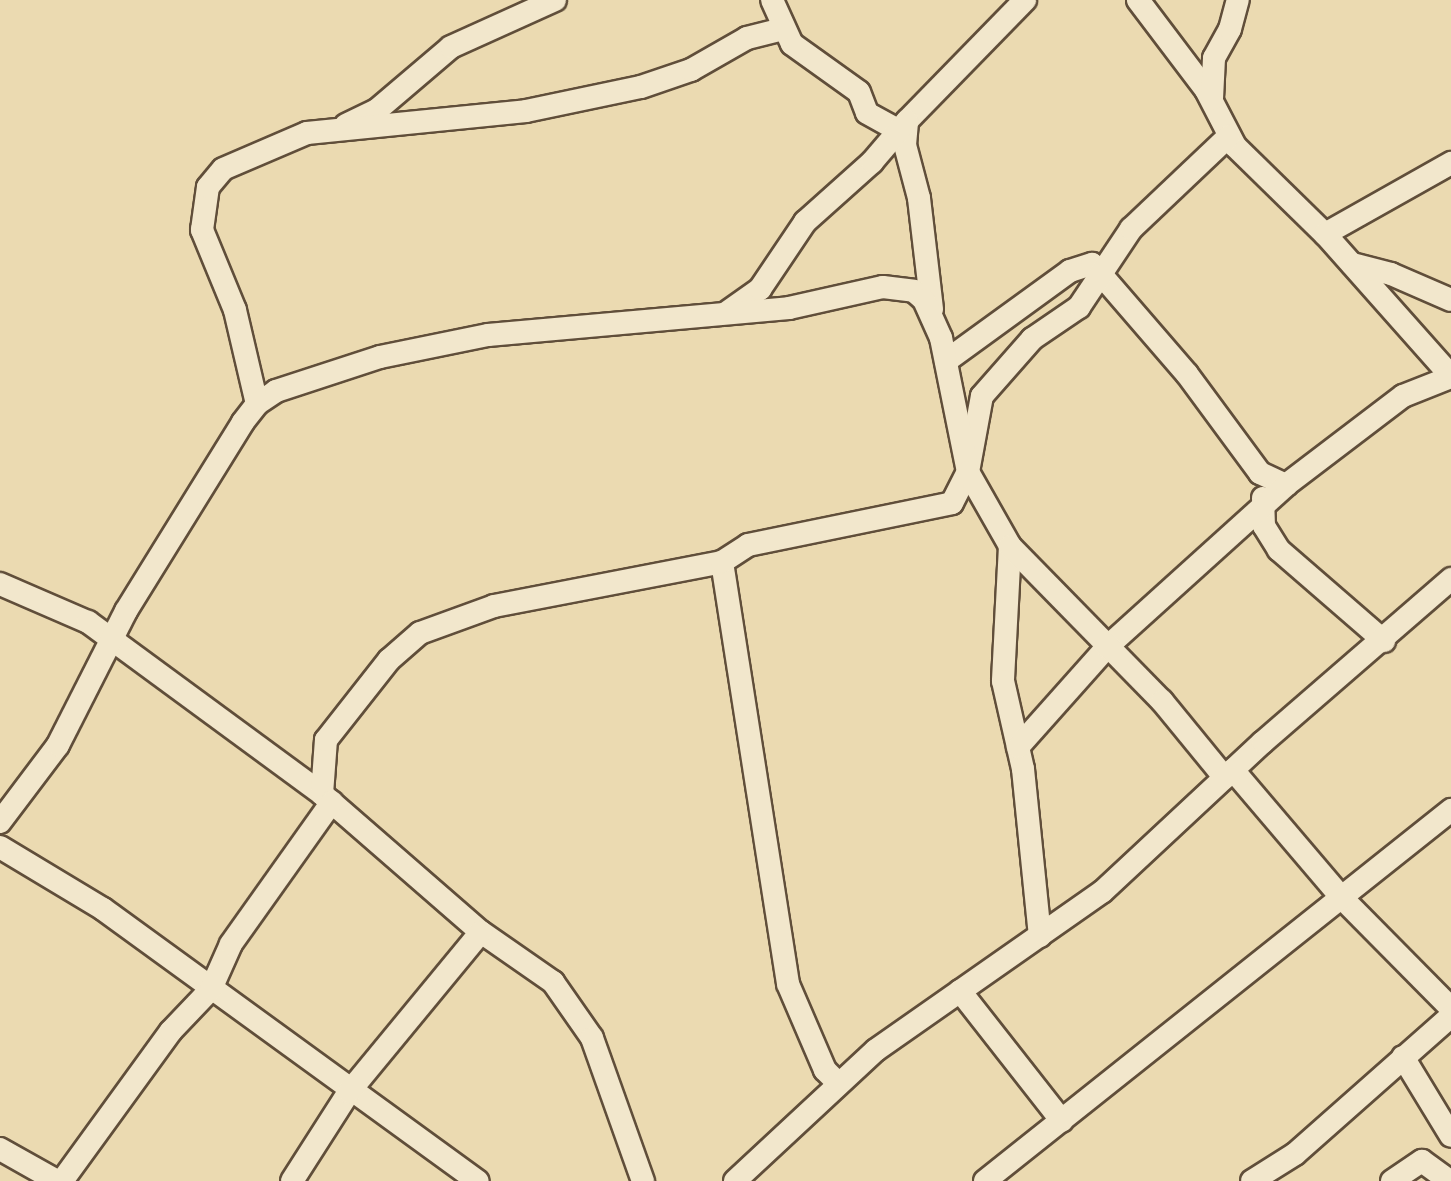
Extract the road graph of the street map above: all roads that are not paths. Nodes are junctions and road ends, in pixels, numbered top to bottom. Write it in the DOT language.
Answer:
graph roads {
  1 [pos="555,0"];
  2 [pos="772,0"];
  3 [pos="1025,0"];
  4 [pos="1138,0"];
  5 [pos="1238,0"];
  6 [pos="782,29"];
  7 [pos="1212,99"];
  8 [pos="902,126"];
  9 [pos="339,128"];
  10 [pos="1229,136"];
  11 [pos="1451,163"];
  12 [pos="1325,234"];
  13 [pos="1352,264"];
  14 [pos="1102,269"];
  15 [pos="1451,300"];
  16 [pos="725,314"];
  17 [pos="934,322"];
  18 [pos="946,361"];
  19 [pos="1451,377"];
  20 [pos="257,404"];
  21 [pos="968,472"];
  22 [pos="1260,473"];
  23 [pos="1286,485"];
  24 [pos="1264,505"];
  25 [pos="1010,546"];
  26 [pos="722,562"];
  27 [pos="1451,579"];
  28 [pos="0,584"];
  29 [pos="114,641"];
  30 [pos="1384,641"];
  31 [pos="1107,647"];
  32 [pos="1018,747"];
  33 [pos="1229,774"];
  34 [pos="327,798"];
  35 [pos="1451,810"];
  36 [pos="0,822"];
  37 [pos="0,847"];
  38 [pos="1342,898"];
  39 [pos="481,932"];
  40 [pos="1040,936"];
  41 [pos="211,989"];
  42 [pos="960,991"];
  43 [pos="1451,1008"];
  44 [pos="1451,1016"];
  45 [pos="1403,1057"];
  46 [pos="838,1083"];
  47 [pos="349,1092"];
  48 [pos="1062,1121"];
  49 [pos="1451,1136"];
  50 [pos="0,1149"];
  51 [pos="60,1181"];
  52 [pos="292,1181"];
  53 [pos="478,1181"];
  54 [pos="643,1181"];
  55 [pos="735,1181"];
  56 [pos="985,1181"];
  57 [pos="1252,1181"];
  58 [pos="1392,1181"];
  59 [pos="1450,1181"];
  1 -- 9 [label="street"];
  2 -- 6 [label="street"];
  3 -- 8 [label="street"];
  4 -- 7 [label="street"];
  5 -- 7 [label="street"];
  6 -- 8 [label="street"];
  6 -- 9 [label="street"];
  7 -- 10 [label="street"];
  8 -- 16 [label="street"];
  8 -- 17 [label="street"];
  9 -- 20 [label="street"];
  10 -- 12 [label="street"];
  10 -- 14 [label="street"];
  11 -- 12 [label="street"];
  12 -- 13 [label="street"];
  13 -- 15 [label="street"];
  13 -- 19 [label="street"];
  14 -- 18 [label="street"];
  14 -- 21 [label="street"];
  14 -- 22 [label="street"];
  16 -- 17 [label="street"];
  16 -- 20 [label="street"];
  17 -- 18 [label="street"];
  18 -- 21 [label="street"];
  19 -- 23 [label="street"];
  20 -- 29 [label="street"];
  21 -- 25 [label="street"];
  21 -- 26 [label="street"];
  22 -- 23 [label="street"];
  22 -- 24 [label="street"];
  23 -- 24 [label="street"];
  24 -- 30 [label="street"];
  24 -- 31 [label="street"];
  25 -- 31 [label="street"];
  25 -- 32 [label="street"];
  26 -- 34 [label="street"];
  26 -- 46 [label="street"];
  27 -- 30 [label="street"];
  28 -- 29 [label="street"];
  29 -- 34 [label="street"];
  29 -- 36 [label="street"];
  30 -- 33 [label="street"];
  31 -- 32 [label="street"];
  31 -- 33 [label="street"];
  32 -- 40 [label="street"];
  33 -- 38 [label="street"];
  33 -- 40 [label="street"];
  34 -- 39 [label="street"];
  34 -- 41 [label="street"];
  35 -- 38 [label="street"];
  37 -- 41 [label="street"];
  38 -- 43 [label="street"];
  38 -- 48 [label="street"];
  39 -- 47 [label="street"];
  39 -- 54 [label="street"];
  40 -- 42 [label="street"];
  41 -- 47 [label="street"];
  41 -- 51 [label="street"];
  42 -- 46 [label="street"];
  42 -- 48 [label="street"];
  44 -- 45 [label="street"];
  45 -- 49 [label="street"];
  45 -- 57 [label="street"];
  46 -- 55 [label="street"];
  47 -- 52 [label="street"];
  47 -- 53 [label="street"];
  48 -- 56 [label="street"];
  50 -- 51 [label="street"];
  58 -- 59 [label="street"];
}
